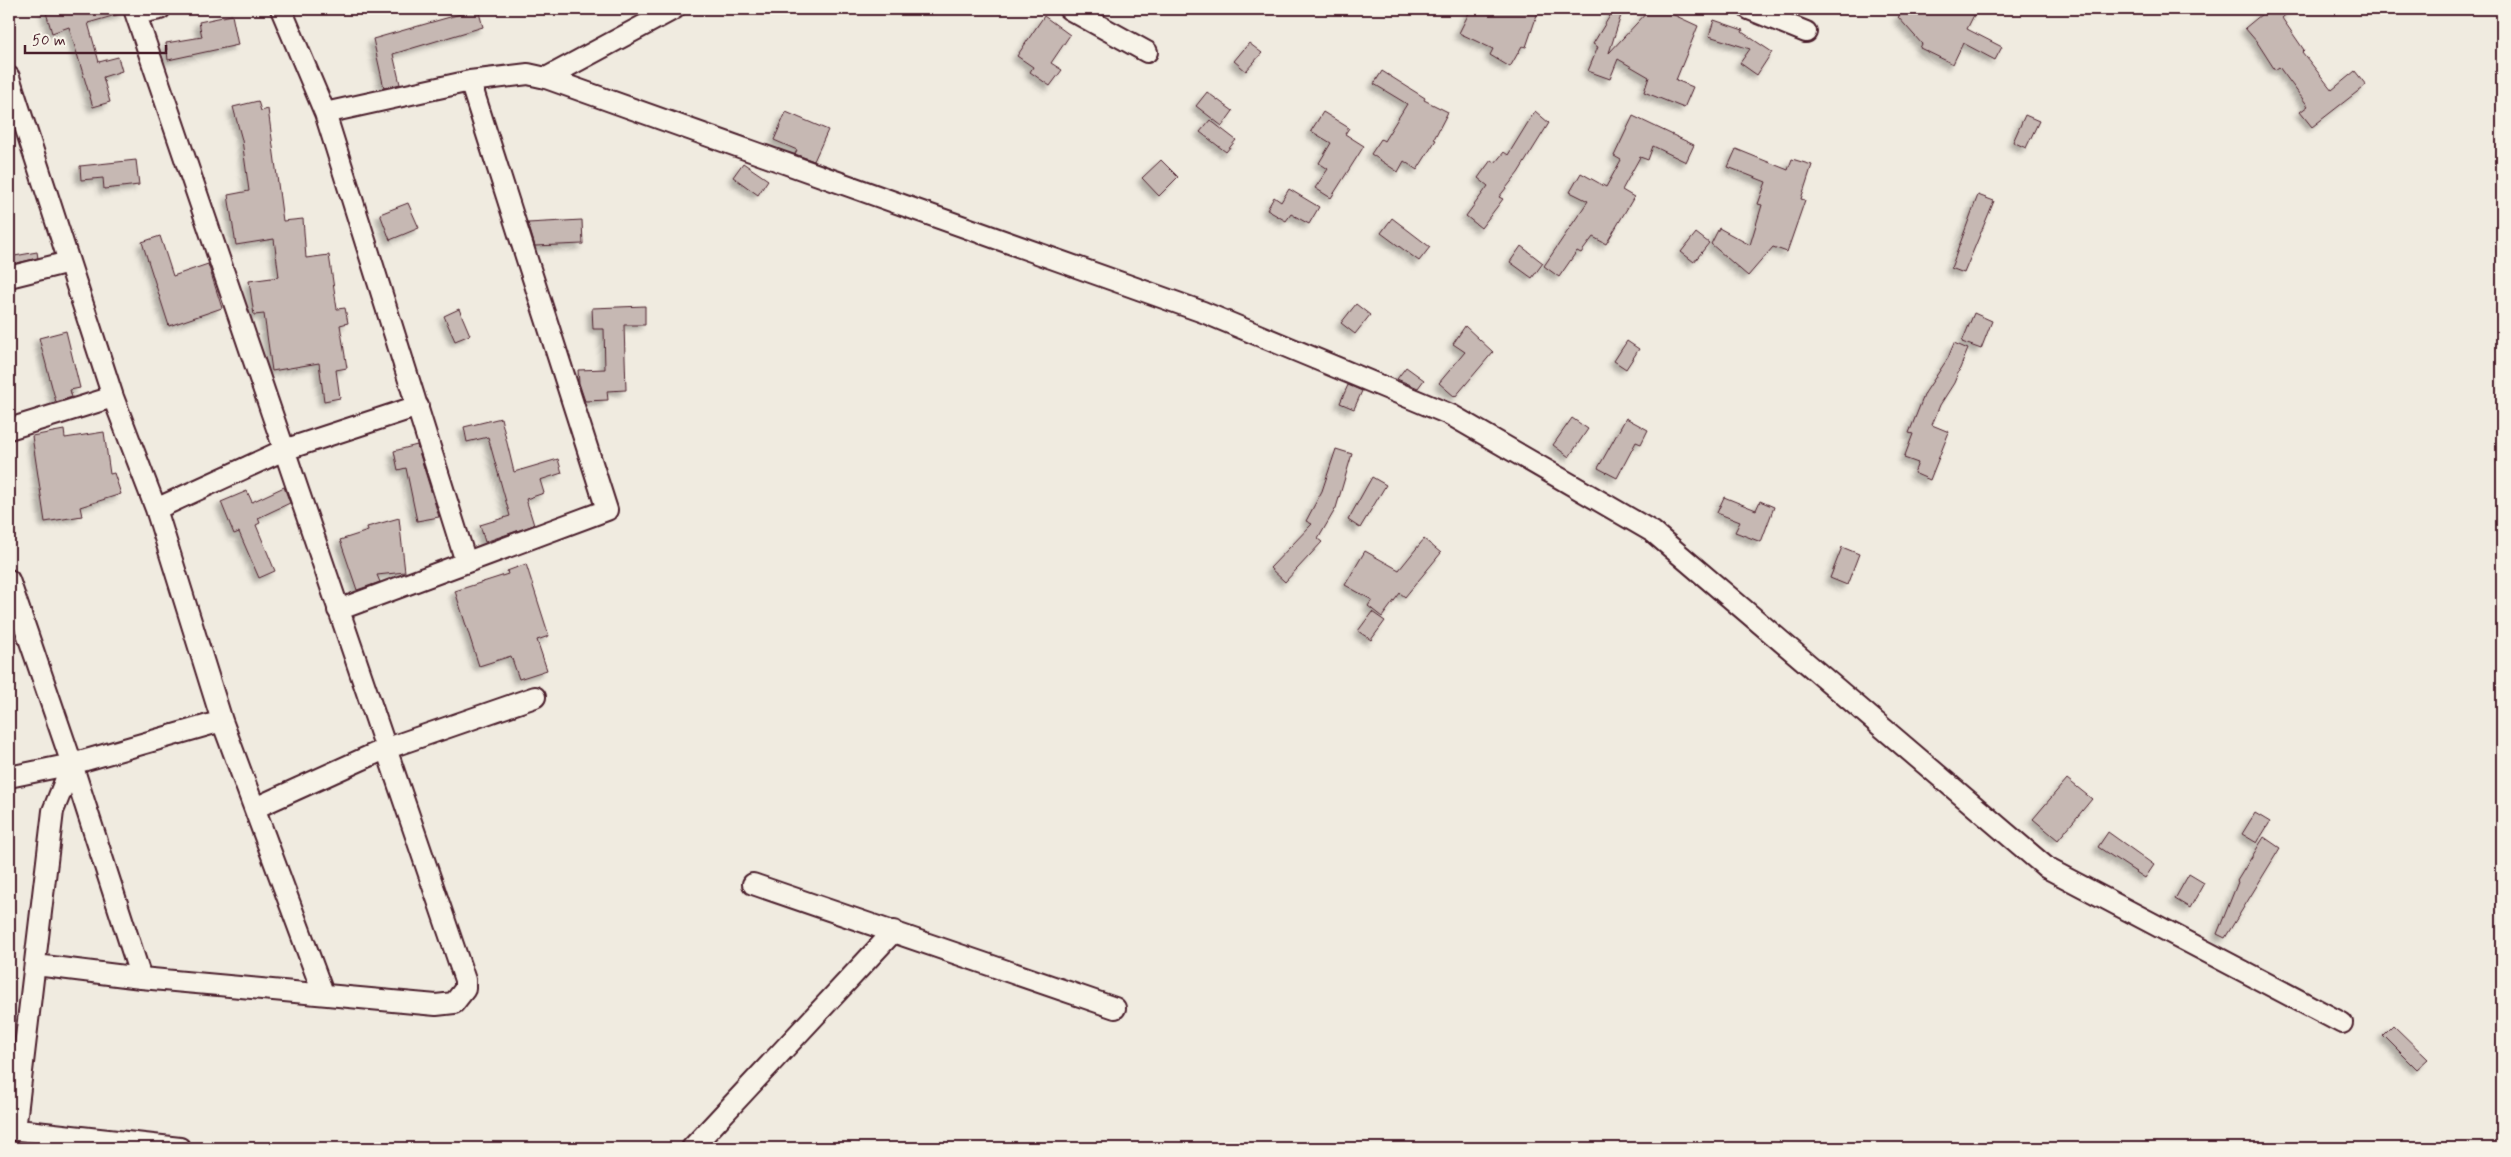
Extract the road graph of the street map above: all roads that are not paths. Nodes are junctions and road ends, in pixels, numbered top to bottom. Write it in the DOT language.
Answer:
graph roads {
  1 [pos="160,9"];
  2 [pos="281,9"];
  3 [pos="674,9"];
  4 [pos="1069,9"];
  5 [pos="1749,9"];
  6 [pos="135,11"];
  7 [pos="1806,32"];
  8 [pos="1147,52"];
  9 [pos="9,77"];
  10 [pos="546,78"];
  11 [pos="470,82"];
  12 [pos="325,113"];
  13 [pos="69,262"];
  14 [pos="9,277"];
  15 [pos="113,397"];
  16 [pos="418,406"];
  17 [pos="9,429"];
  18 [pos="284,450"];
  19 [pos="156,509"];
  20 [pos="466,562"];
  21 [pos="9,580"];
  22 [pos="338,610"];
  23 [pos="534,697"];
  24 [pos="222,722"];
  25 [pos="386,750"];
  26 [pos="72,764"];
  27 [pos="9,777"];
  28 [pos="254,808"];
  29 [pos="753,884"];
  30 [pos="894,931"];
  31 [pos="36,965"];
  32 [pos="141,978"];
  33 [pos="323,993"];
  34 [pos="1115,1008"];
  35 [pos="2342,1023"];
  36 [pos="12,1130"];
  37 [pos="180,1148"];
  38 [pos="692,1148"];
  1 -- 6 [label="street"];
  2 -- 12 [label="street"];
  3 -- 10 [label="street"];
  4 -- 8 [label="street"];
  5 -- 7 [label="street"];
  6 -- 18 [label="street"];
  9 -- 13 [label="street"];
  10 -- 11 [label="street"];
  10 -- 35 [label="street"];
  11 -- 12 [label="street"];
  11 -- 20 [label="street"];
  12 -- 16 [label="street"];
  13 -- 14 [label="street"];
  13 -- 15 [label="street"];
  15 -- 17 [label="street"];
  15 -- 19 [label="street"];
  16 -- 18 [label="street"];
  16 -- 20 [label="street"];
  18 -- 19 [label="street"];
  18 -- 22 [label="street"];
  19 -- 24 [label="street"];
  20 -- 22 [label="street"];
  21 -- 26 [label="street"];
  22 -- 25 [label="street"];
  23 -- 25 [label="street"];
  24 -- 26 [label="street"];
  24 -- 28 [label="street"];
  25 -- 28 [label="street"];
  25 -- 33 [label="street"];
  26 -- 27 [label="street"];
  26 -- 31 [label="street"];
  26 -- 32 [label="street"];
  28 -- 33 [label="street"];
  29 -- 30 [label="street"];
  30 -- 34 [label="street"];
  30 -- 38 [label="street"];
  31 -- 32 [label="street"];
  31 -- 36 [label="street"];
  32 -- 33 [label="street"];
  36 -- 37 [label="street"];
}
